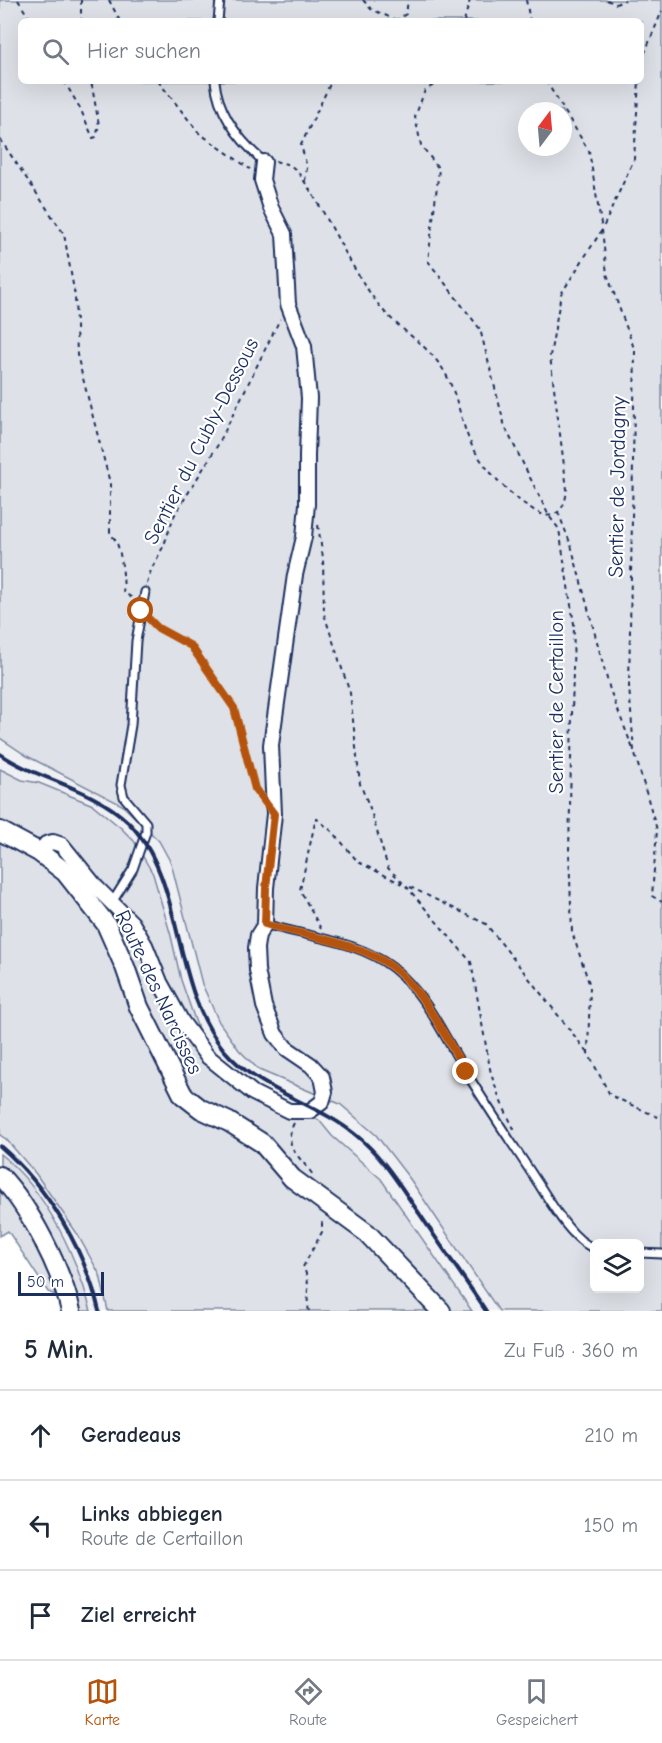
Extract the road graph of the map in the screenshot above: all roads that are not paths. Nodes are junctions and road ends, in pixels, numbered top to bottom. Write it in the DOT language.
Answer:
graph roads {
  1 [pos="220,0"];
  2 [pos="219,18"];
  3 [pos="215,84"];
  4 [pos="264,162"];
  5 [pos="145,592"];
  6 [pos="0,831"];
  7 [pos="39,852"];
  8 [pos="113,902"];
  9 [pos="265,924"];
  10 [pos="0,1176"];
  11 [pos="590,1246"];
  12 [pos="644,1253"];
  13 [pos="662,1254"];
  14 [pos="71,1311"];
  15 [pos="441,1311"];
  1 -- 2 [label="lane"];
  3 -- 4 [label="lane"];
  4 -- 9 [label="street"];
  5 -- 8 [label="lane"];
  6 -- 7 [label="street, Route des Narcisses"];
  7 -- 8 [label="street"];
  7 -- 15 [label="street, Route des Narcisses"];
  8 -- 9 [label="street"];
  9 -- 11 [label="lane"];
  10 -- 14 [label="street"];
  12 -- 13 [label="lane"];
}
